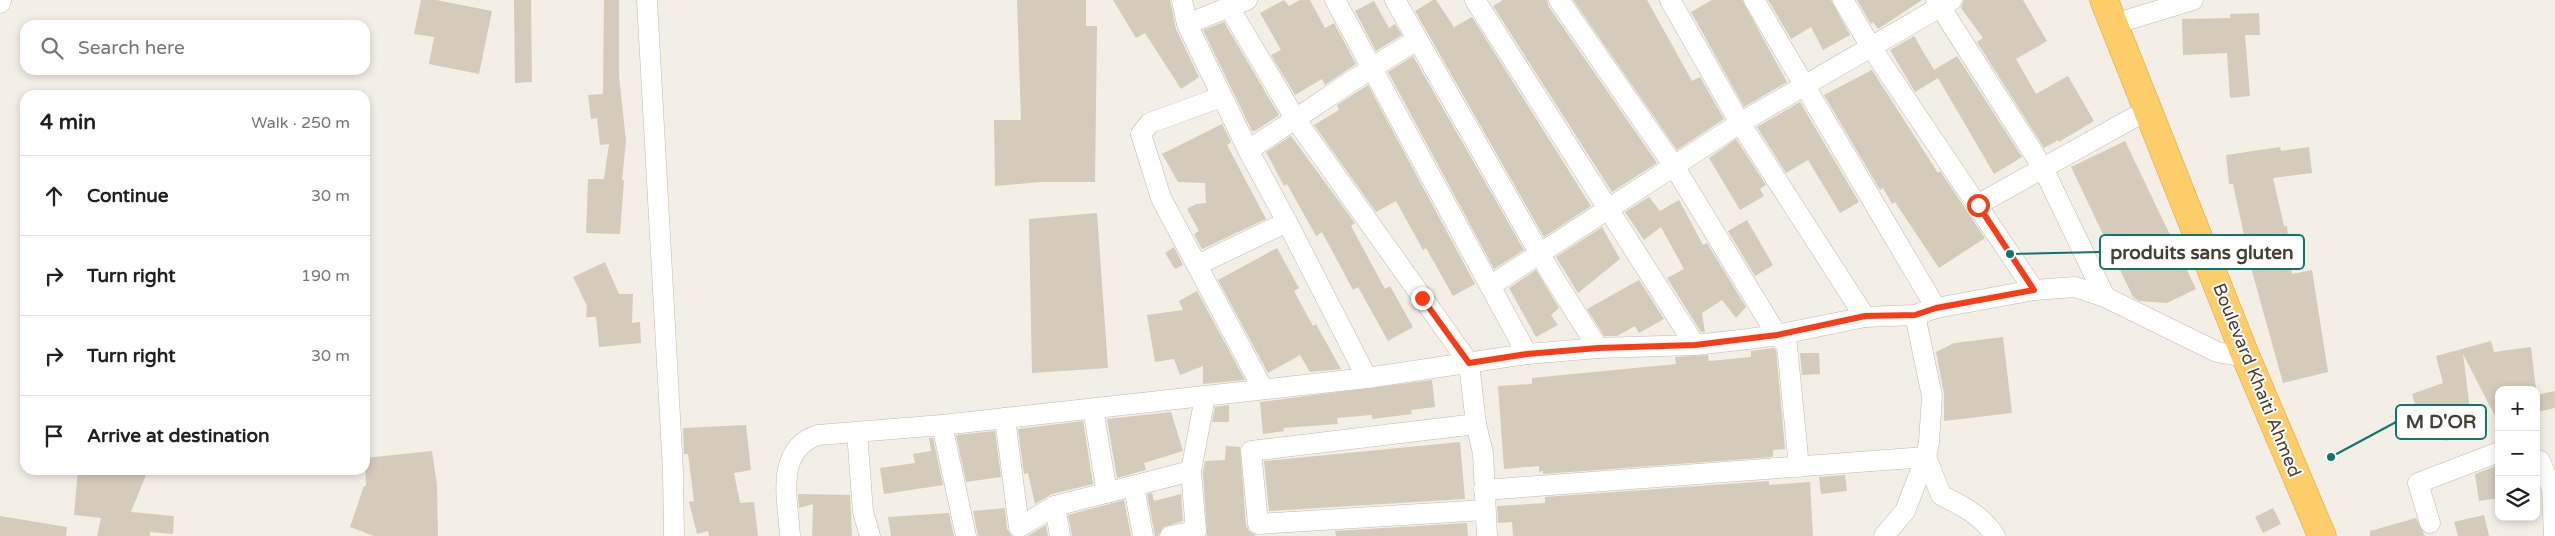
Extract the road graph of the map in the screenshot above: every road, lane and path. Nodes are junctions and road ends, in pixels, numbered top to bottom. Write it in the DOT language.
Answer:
graph roads {
  1 [pos="647,0"];
  2 [pos="1182,0"];
  3 [pos="1334,0"];
  4 [pos="1395,0"];
  5 [pos="1475,0"];
  6 [pos="1559,0"];
  7 [pos="1670,0"];
  8 [pos="1754,0"];
  9 [pos="1843,0"];
  10 [pos="2193,0"];
  11 [pos="1943,2"];
  12 [pos="1238,4"];
  13 [pos="2109,12"];
  14 [pos="1187,24"];
  15 [pos="1417,40"];
  16 [pos="1871,48"];
  17 [pos="1371,67"];
  18 [pos="1805,86"];
  19 [pos="1221,97"];
  20 [pos="2149,110"];
  21 [pos="1296,120"];
  22 [pos="1740,123"];
  23 [pos="1248,150"];
  24 [pos="1674,166"];
  25 [pos="2043,168"];
  26 [pos="1978,205"];
  27 [pos="1607,209"];
  28 [pos="1287,222"];
  29 [pos="1540,254"];
  30 [pos="1196,265"];
  31 [pos="1490,286"];
  32 [pos="2034,290"];
  33 [pos="2105,297"];
  34 [pos="1936,308"];
  35 [pos="1915,315"];
  36 [pos="1865,316"];
  37 [pos="1777,335"];
  38 [pos="1695,345"];
  39 [pos="1598,348"];
  40 [pos="1527,354"];
  41 [pos="2246,357"];
  42 [pos="1469,363"];
  43 [pos="1367,378"];
  44 [pos="1263,389"];
  45 [pos="1204,397"];
  46 [pos="1093,408"];
  47 [pos="1005,418"];
  48 [pos="942,424"];
  49 [pos="1476,424"];
  50 [pos="858,432"];
  51 [pos="2495,454"];
  52 [pos="1926,458"];
  53 [pos="2540,461"];
  54 [pos="1799,467"];
  55 [pos="1191,471"];
  56 [pos="1134,487"];
  57 [pos="2553,488"];
  58 [pos="1107,494"];
  59 [pos="1485,500"];
  60 [pos="1055,506"];
  61 [pos="2430,523"];
  62 [pos="674,536"];
  63 [pos="790,536"];
  64 [pos="870,536"];
  65 [pos="966,536"];
  66 [pos="1060,536"];
  67 [pos="1143,536"];
  68 [pos="1170,536"];
  69 [pos="1487,536"];
  70 [pos="1884,536"];
  71 [pos="1994,536"];
  72 [pos="2322,536"];
  73 [pos="2554,536"];
  1 -- 62 [label="street"];
  2 -- 14 [label="street"];
  3 -- 17 [label="street"];
  4 -- 15 [label="street"];
  5 -- 27 [label="street"];
  6 -- 24 [label="street"];
  7 -- 22 [label="street"];
  8 -- 18 [label="street"];
  9 -- 16 [label="street"];
  10 -- 13 [label="street"];
  11 -- 16 [label="street"];
  11 -- 25 [label="street"];
  12 -- 14 [label="street"];
  12 -- 21 [label="street"];
  13 -- 20 [label="highway, Boulevard Khaiti Ahmed"];
  14 -- 19 [label="street"];
  15 -- 17 [label="street"];
  15 -- 29 [label="street"];
  16 -- 18 [label="street"];
  16 -- 26 [label="street"];
  17 -- 21 [label="street"];
  17 -- 31 [label="street"];
  18 -- 22 [label="street"];
  18 -- 34 [label="street"];
  19 -- 23 [label="street"];
  19 -- 30 [label="street"];
  20 -- 25 [label="street"];
  20 -- 41 [label="highway, Boulevard Khaiti Ahmed"];
  21 -- 23 [label="street"];
  21 -- 42 [label="street"];
  22 -- 24 [label="street"];
  22 -- 36 [label="street"];
  23 -- 28 [label="street"];
  24 -- 27 [label="street"];
  24 -- 37 [label="street"];
  25 -- 26 [label="street"];
  25 -- 33 [label="street"];
  26 -- 32 [label="street"];
  27 -- 29 [label="street"];
  27 -- 38 [label="street"];
  28 -- 30 [label="street"];
  28 -- 43 [label="street"];
  29 -- 31 [label="street"];
  29 -- 39 [label="street"];
  30 -- 44 [label="street"];
  31 -- 40 [label="street"];
  32 -- 33 [label="street"];
  32 -- 34 [label="street"];
  33 -- 41 [label="street"];
  34 -- 35 [label="street"];
  35 -- 36 [label="street"];
  35 -- 52 [label="street"];
  36 -- 37 [label="street"];
  37 -- 38 [label="street"];
  37 -- 54 [label="street"];
  38 -- 39 [label="street"];
  39 -- 40 [label="street"];
  40 -- 42 [label="street"];
  41 -- 72 [label="highway, Boulevard Khaiti Ahmed"];
  42 -- 43 [label="street"];
  42 -- 49 [label="street"];
  43 -- 44 [label="street"];
  44 -- 45 [label="street"];
  45 -- 46 [label="street"];
  45 -- 55 [label="street"];
  46 -- 47 [label="street"];
  46 -- 58 [label="street"];
  47 -- 48 [label="street"];
  47 -- 60 [label="street"];
  48 -- 50 [label="street"];
  48 -- 65 [label="street"];
  49 -- 59 [label="street"];
  49 -- 59 [label="street"];
  50 -- 63 [label="street"];
  50 -- 64 [label="street"];
  51 -- 61 [label="street"];
  52 -- 54 [label="street"];
  52 -- 70 [label="street"];
  52 -- 71 [label="street"];
  53 -- 57 [label="street"];
  54 -- 59 [label="street"];
  55 -- 56 [label="street"];
  55 -- 68 [label="street"];
  56 -- 58 [label="street"];
  56 -- 67 [label="street"];
  57 -- 73 [label="street"];
  58 -- 60 [label="street"];
  59 -- 69 [label="street"];
  60 -- 66 [label="street"];
}
